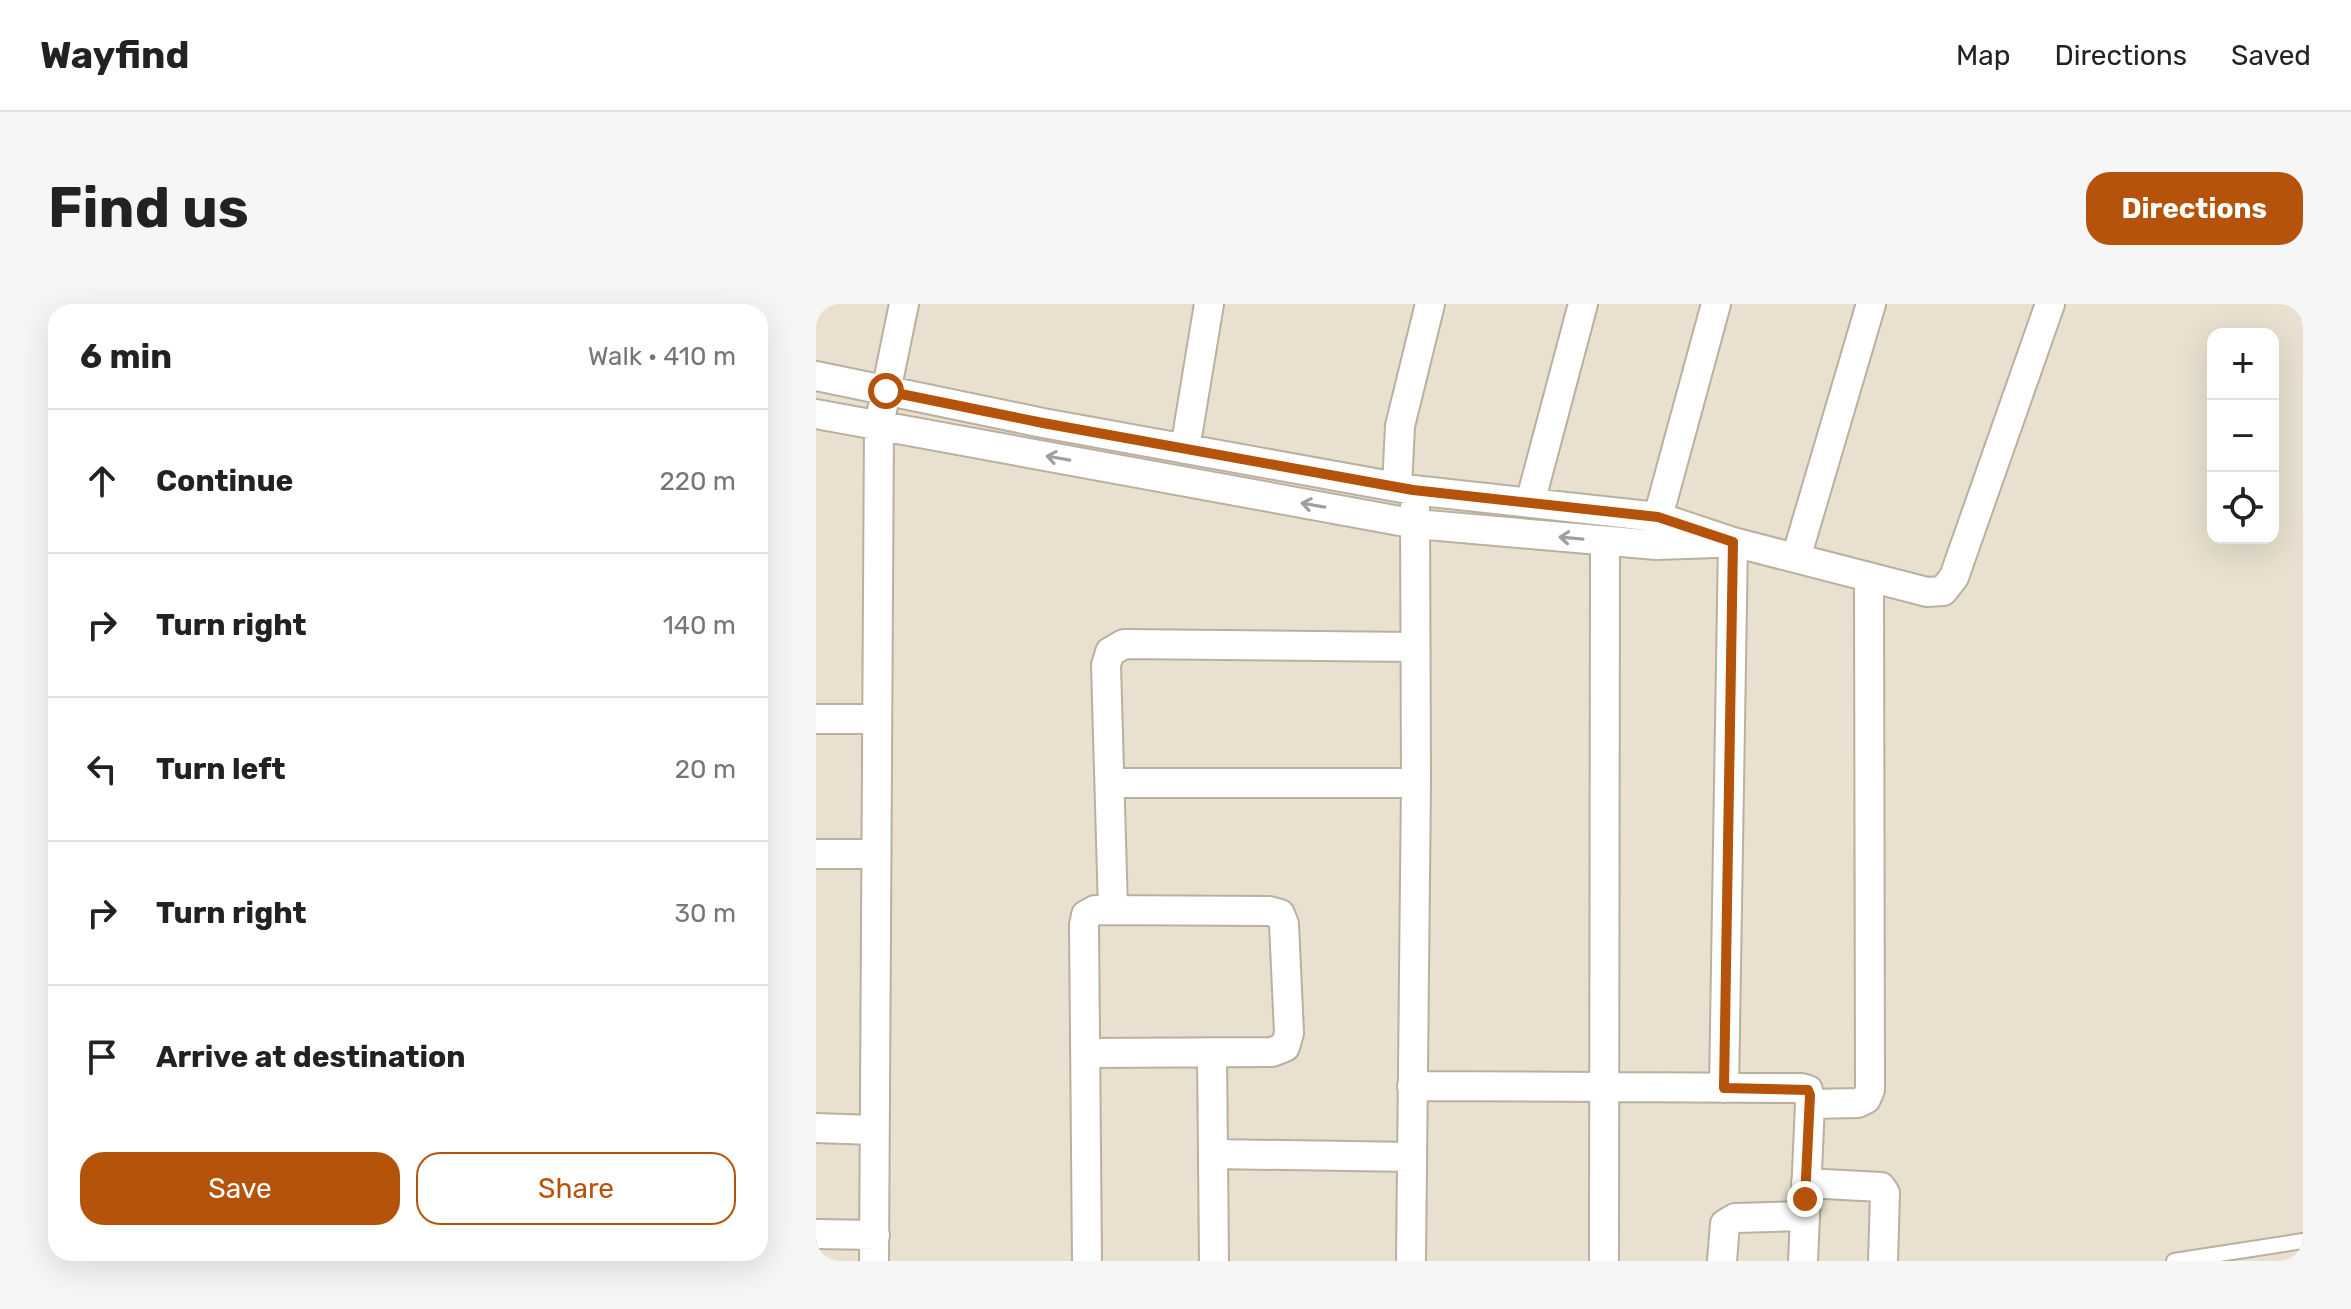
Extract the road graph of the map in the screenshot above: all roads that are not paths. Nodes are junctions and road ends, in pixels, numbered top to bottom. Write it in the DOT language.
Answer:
graph roads {
  1 [pos="904,304"];
  2 [pos="1209,304"];
  3 [pos="1430,304"];
  4 [pos="1583,304"];
  5 [pos="1716,304"];
  6 [pos="1871,304"];
  7 [pos="2050,304"];
  8 [pos="816,376"];
  9 [pos="886,391"];
  10 [pos="816,414"];
  11 [pos="879,425"];
  12 [pos="1185,449"];
  13 [pos="1405,489"];
  14 [pos="1530,503"];
  15 [pos="1658,517"];
  16 [pos="1416,524"];
  17 [pos="1605,541"];
  18 [pos="1733,542"];
  19 [pos="1656,545"];
  20 [pos="1796,558"];
  21 [pos="1869,577"];
  22 [pos="1415,647"];
  23 [pos="816,719"];
  24 [pos="877,719"];
  25 [pos="1110,783"];
  26 [pos="1416,783"];
  27 [pos="816,854"];
  28 [pos="876,854"];
  29 [pos="1113,910"];
  30 [pos="1087,1053"];
  31 [pos="1212,1053"];
  32 [pos="1412,1086"];
  33 [pos="1605,1087"];
  34 [pos="1724,1088"];
  35 [pos="1810,1104"];
  36 [pos="816,1128"];
  37 [pos="874,1130"];
  38 [pos="1213,1154"];
  39 [pos="1412,1157"];
  40 [pos="1806,1183"];
  41 [pos="1805,1216"];
  42 [pos="816,1234"];
  43 [pos="2303,1241"];
  44 [pos="874,1248"];
  45 [pos="1087,1261"];
  46 [pos="1214,1261"];
  47 [pos="1411,1261"];
  48 [pos="1604,1261"];
  49 [pos="1722,1261"];
  50 [pos="1803,1261"];
  51 [pos="1883,1261"];
  52 [pos="2174,1261"];
  1 -- 9 [label="street"];
  2 -- 12 [label="street"];
  3 -- 13 [label="street"];
  4 -- 14 [label="street"];
  5 -- 15 [label="street"];
  6 -- 20 [label="street"];
  7 -- 21 [label="street"];
  8 -- 9 [label="street"];
  9 -- 11 [label="street"];
  9 -- 12 [label="street"];
  10 -- 11 [label="street"];
  16 -- 11 [label="street, one-way"];
  11 -- 24 [label="street"];
  12 -- 13 [label="street"];
  13 -- 14 [label="street"];
  13 -- 16 [label="street"];
  14 -- 15 [label="street"];
  15 -- 18 [label="street"];
  15 -- 19 [label="street"];
  17 -- 16 [label="street, one-way"];
  16 -- 22 [label="street"];
  17 -- 19 [label="street"];
  17 -- 33 [label="street"];
  18 -- 19 [label="street"];
  18 -- 20 [label="street"];
  18 -- 34 [label="street"];
  20 -- 21 [label="street"];
  21 -- 35 [label="street"];
  22 -- 25 [label="street"];
  22 -- 26 [label="street"];
  23 -- 24 [label="street"];
  24 -- 28 [label="street"];
  25 -- 26 [label="street"];
  25 -- 29 [label="street"];
  26 -- 32 [label="street"];
  27 -- 28 [label="street"];
  28 -- 37 [label="street"];
  29 -- 30 [label="street"];
  29 -- 31 [label="street"];
  30 -- 31 [label="street"];
  30 -- 45 [label="street"];
  31 -- 38 [label="street"];
  32 -- 33 [label="street"];
  32 -- 39 [label="street"];
  33 -- 34 [label="street"];
  33 -- 48 [label="street"];
  34 -- 35 [label="street"];
  35 -- 40 [label="street"];
  36 -- 37 [label="street"];
  37 -- 44 [label="street"];
  38 -- 39 [label="street"];
  38 -- 46 [label="street"];
  39 -- 47 [label="street"];
  40 -- 41 [label="street"];
  40 -- 51 [label="street"];
  41 -- 49 [label="street"];
  41 -- 50 [label="street"];
  42 -- 44 [label="street"];
  43 -- 52 [label="lane"];
}
